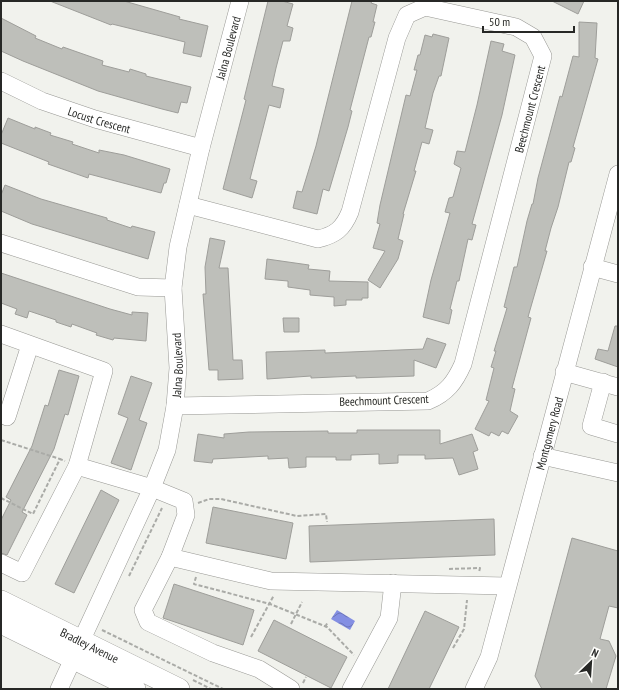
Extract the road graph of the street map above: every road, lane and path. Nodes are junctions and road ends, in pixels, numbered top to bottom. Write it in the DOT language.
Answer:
graph roads {
  1 [pos="235,2"];
  2 [pos="1,81"];
  3 [pos="201,148"];
  4 [pos="618,174"];
  5 [pos="188,205"];
  6 [pos="1,243"];
  7 [pos="592,267"];
  8 [pos="618,274"];
  9 [pos="173,288"];
  10 [pos="1,334"];
  11 [pos="30,345"];
  12 [pos="564,372"];
  13 [pos="610,385"];
  14 [pos="175,406"];
  15 [pos="7,417"];
  16 [pos="618,434"];
  17 [pos="1,440"];
  18 [pos="542,456"];
  19 [pos="60,459"];
  20 [pos="77,466"];
  21 [pos="618,473"];
  22 [pos="152,488"];
  23 [pos="1,498"];
  24 [pos="186,508"];
  25 [pos="33,514"];
  26 [pos="327,522"];
  27 [pos="170,557"];
  28 [pos="1,562"];
  29 [pos="199,564"];
  30 [pos="448,569"];
  31 [pos="393,583"];
  32 [pos="472,586"];
  33 [pos="507,586"];
  34 [pos="276,592"];
  35 [pos="1,601"];
  36 [pos="302,602"];
  37 [pos="270,604"];
  38 [pos="296,614"];
  39 [pos="328,622"];
  40 [pos="1,623"];
  41 [pos="291,624"];
  42 [pos="325,627"];
  43 [pos="251,637"];
  44 [pos="453,648"];
  45 [pos="77,650"];
  46 [pos="364,666"];
  47 [pos="58,689"];
  48 [pos="135,689"];
  49 [pos="179,689"];
  50 [pos="292,689"];
  51 [pos="351,689"];
  52 [pos="474,689"];
  1 -- 3 [label="street, Jalna Boulevard"];
  2 -- 3 [label="street, Locust Crescent"];
  3 -- 5 [label="street, Jalna Boulevard"];
  4 -- 7 [label="street, Montgomery Road"];
  5 -- 9 [label="street, Jalna Boulevard"];
  5 -- 14 [label="street, Beechmount Crescent"];
  6 -- 9 [label="street"];
  7 -- 8 [label="street"];
  7 -- 12 [label="street, Montgomery Road"];
  9 -- 14 [label="street, Jalna Boulevard"];
  10 -- 11 [label="street"];
  11 -- 15 [label="street"];
  11 -- 20 [label="street"];
  12 -- 13 [label="street"];
  12 -- 18 [label="street, Montgomery Road"];
  13 -- 16 [label="street"];
  14 -- 22 [label="street, Jalna Boulevard"];
  17 -- 19 [label="path"];
  18 -- 21 [label="street"];
  18 -- 33 [label="street, Montgomery Road"];
  20 -- 22 [label="street"];
  20 -- 28 [label="street"];
  22 -- 24 [label="street"];
  22 -- 45 [label="street, Jalna Boulevard"];
  23 -- 25 [label="path"];
  24 -- 26 [label="path"];
  24 -- 27 [label="street"];
  27 -- 29 [label="street"];
  27 -- 50 [label="street"];
  29 -- 31 [label="street"];
  29 -- 37 [label="path"];
  30 -- 32 [label="path"];
  31 -- 32 [label="street"];
  31 -- 46 [label="street"];
  32 -- 33 [label="street"];
  32 -- 44 [label="path"];
  33 -- 52 [label="street, Montgomery Road"];
  34 -- 37 [label="path"];
  35 -- 45 [label="main road, Bradley Avenue"];
  36 -- 38 [label="path"];
  37 -- 38 [label="path"];
  37 -- 43 [label="path"];
  38 -- 41 [label="path"];
  38 -- 42 [label="path"];
  39 -- 42 [label="path"];
  40 -- 45 [label="main road, Bradley Avenue"];
  42 -- 46 [label="path"];
  45 -- 47 [label="street, Jalna Boulevard"];
  45 -- 48 [label="main road, Bradley Avenue"];
  45 -- 49 [label="main road, Bradley Avenue"];
  46 -- 51 [label="street"];
}
